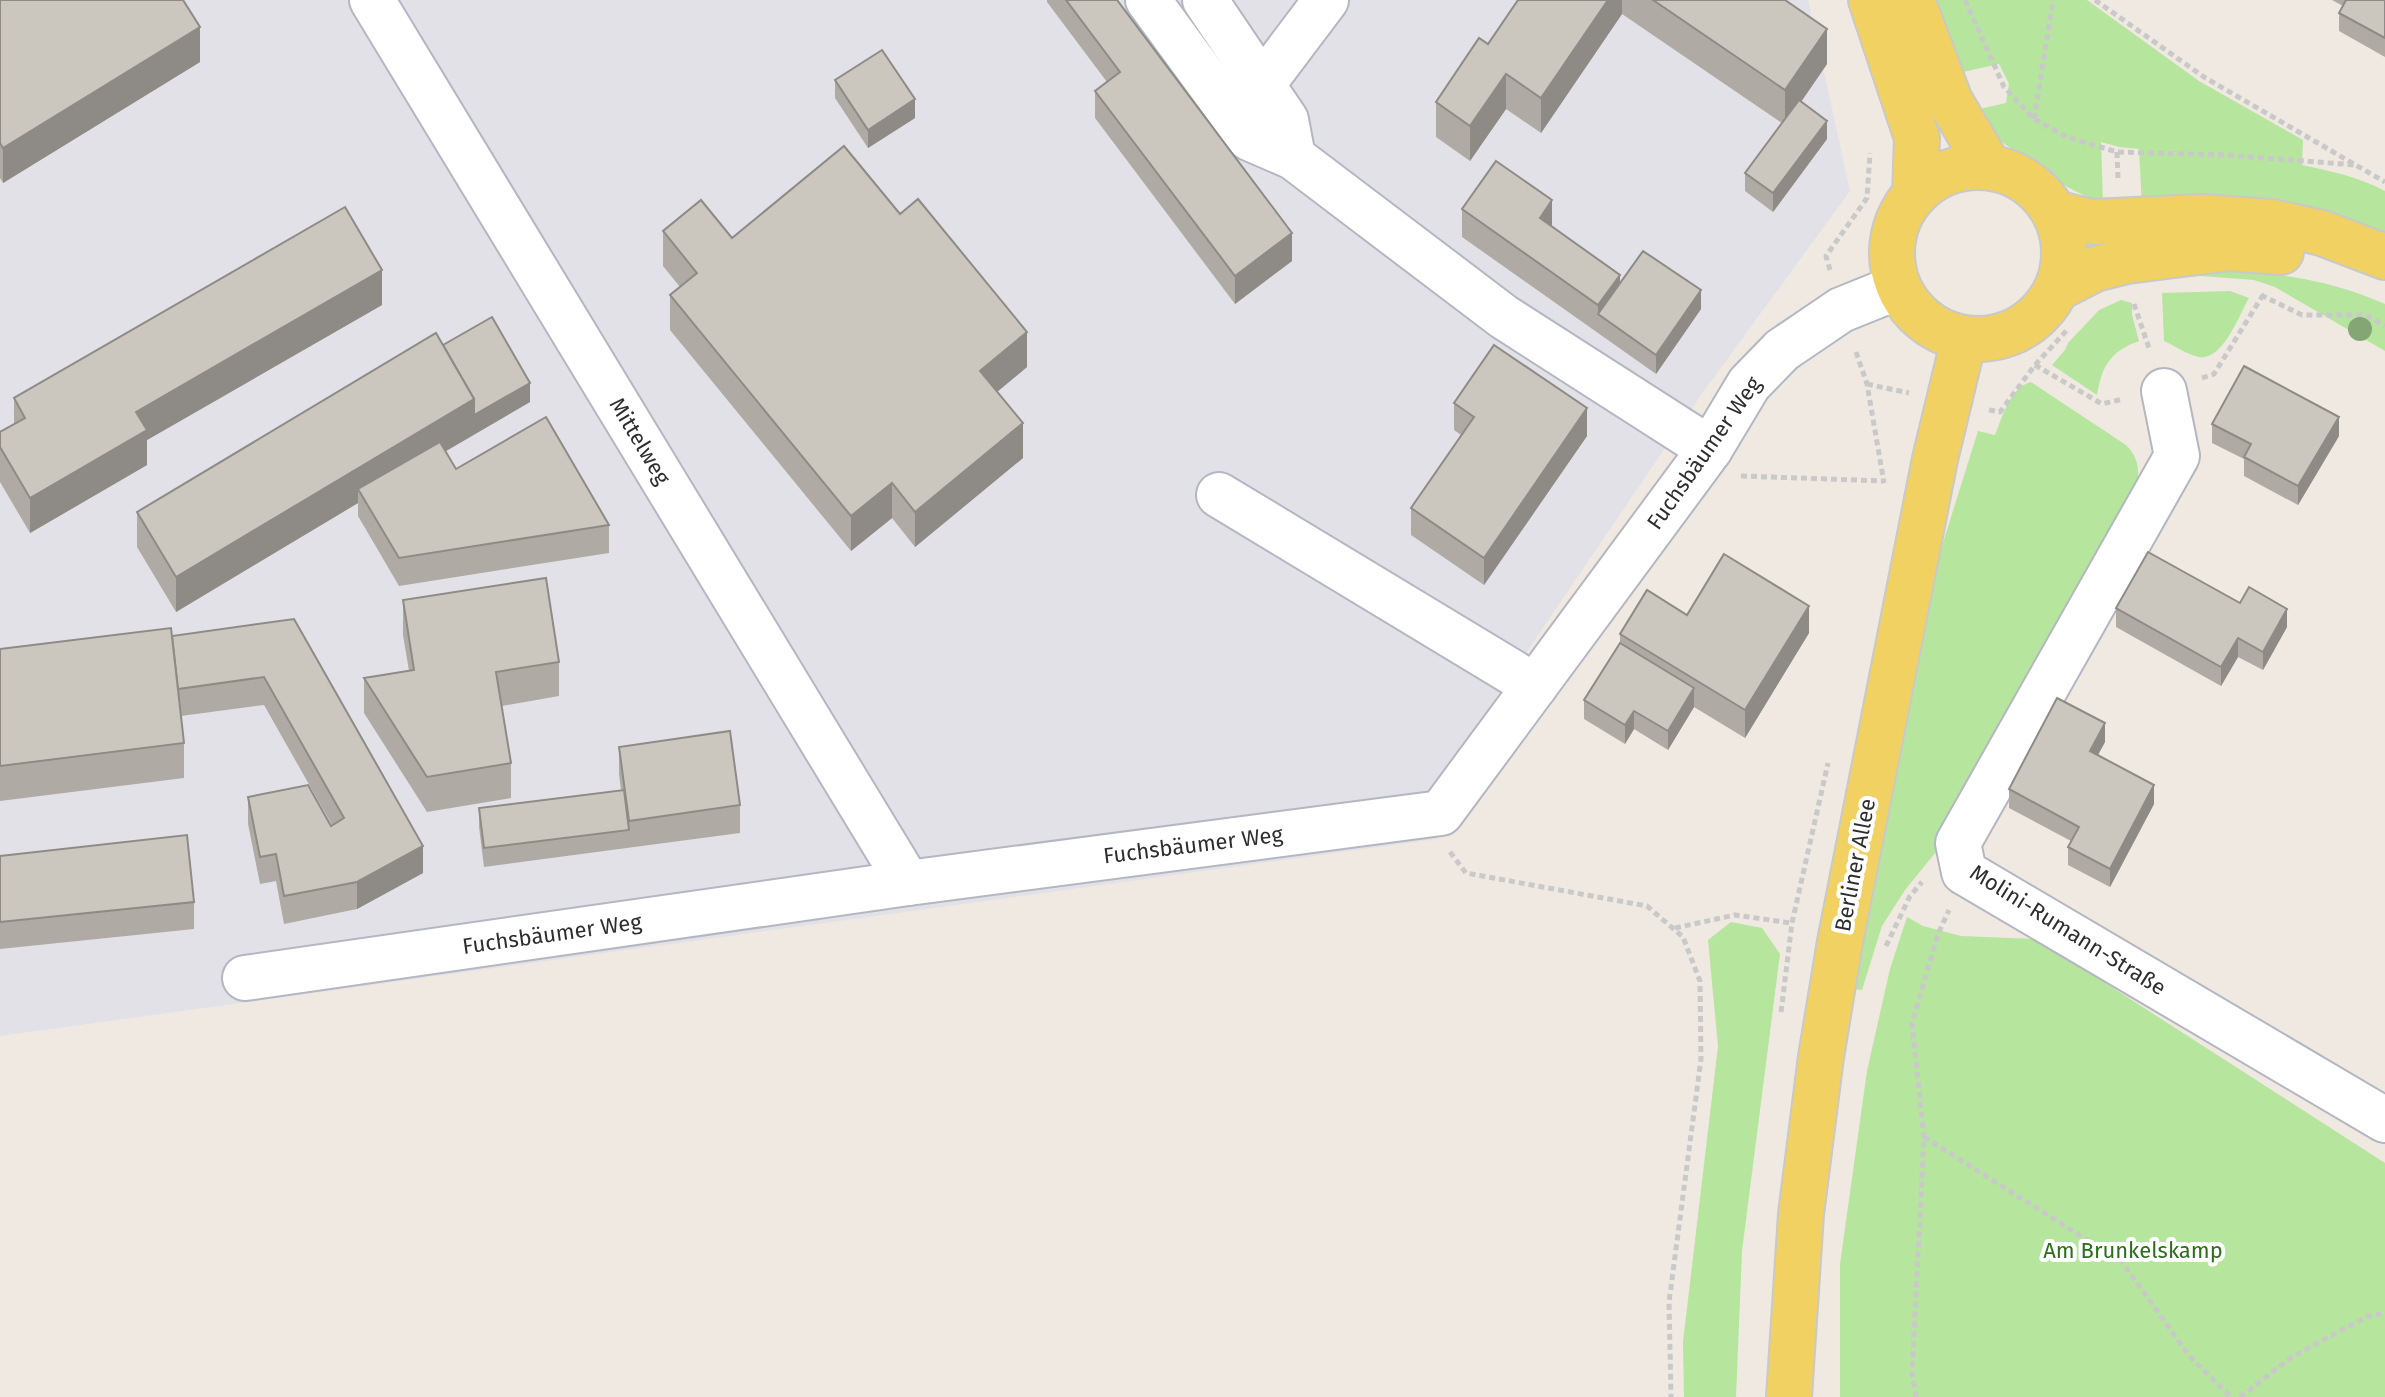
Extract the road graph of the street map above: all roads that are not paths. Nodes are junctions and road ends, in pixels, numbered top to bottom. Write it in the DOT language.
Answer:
graph roads {
  1 [pos="372,0"];
  2 [pos="1148,0"];
  3 [pos="1205,0"];
  4 [pos="1326,0"];
  5 [pos="1871,0"];
  6 [pos="1912,0"];
  7 [pos="1262,85"];
  8 [pos="1293,157"];
  9 [pos="1989,167"];
  10 [pos="1915,194"];
  11 [pos="2055,213"];
  12 [pos="2385,257"];
  13 [pos="2385,278"];
  14 [pos="1898,287"];
  15 [pos="2058,288"];
  16 [pos="1964,339"];
  17 [pos="2164,391"];
  18 [pos="1701,462"];
  19 [pos="1219,495"];
  20 [pos="1535,686"];
  21 [pos="908,883"];
  22 [pos="245,978"];
  23 [pos="2385,1120"];
  24 [pos="1789,1397"];
  1 -- 21 [label="street, Mittelweg"];
  2 -- 8 [label="street"];
  3 -- 7 [label="street"];
  4 -- 7 [label="street"];
  5 -- 10 [label="main road"];
  6 -- 9 [label="main road"];
  7 -- 8 [label="street"];
  8 -- 18 [label="street"];
  9 -- 10 [label="main road"];
  9 -- 11 [label="main road"];
  10 -- 14 [label="main road"];
  11 -- 12 [label="main road"];
  11 -- 15 [label="main road"];
  13 -- 15 [label="main road"];
  14 -- 16 [label="main road"];
  14 -- 18 [label="street, Fuchsbäumer Weg"];
  15 -- 16 [label="main road"];
  16 -- 24 [label="main road, Berliner Allee"];
  17 -- 23 [label="street, Molini-Rumann-Straße"];
  18 -- 20 [label="street, Fuchsbäumer Weg"];
  19 -- 20 [label="street"];
  20 -- 21 [label="street, Fuchsbäumer Weg"];
  21 -- 22 [label="street, Fuchsbäumer Weg"];
}
